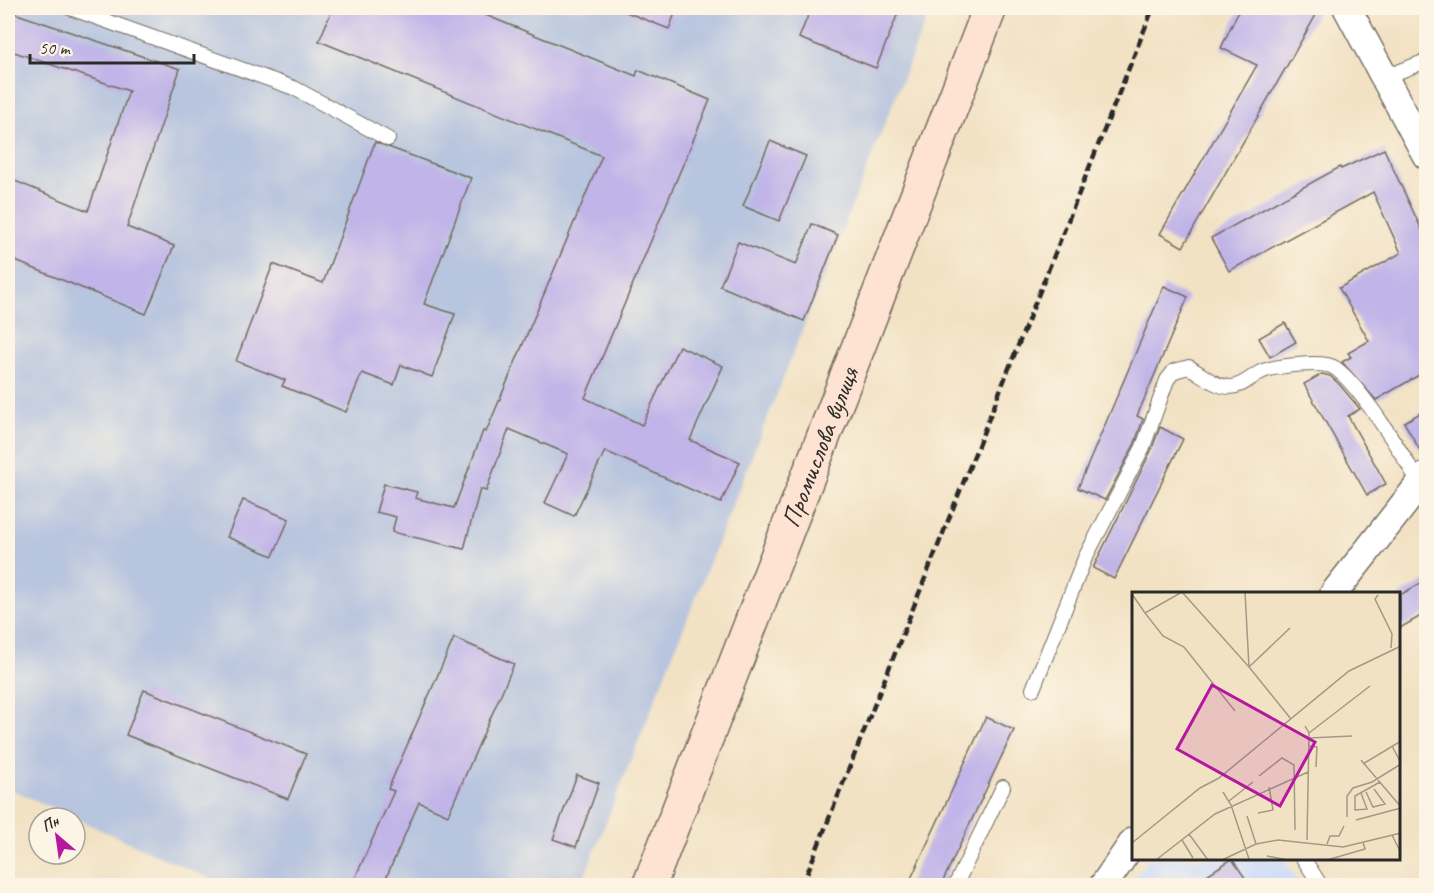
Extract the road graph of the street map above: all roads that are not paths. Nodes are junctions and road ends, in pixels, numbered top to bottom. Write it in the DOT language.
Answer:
graph roads {
  1 [pos="70,8"];
  2 [pos="990,8"];
  3 [pos="1347,8"];
  4 [pos="1426,61"];
  5 [pos="1384,77"];
  6 [pos="388,139"];
  7 [pos="1426,155"];
  8 [pos="1424,484"];
  9 [pos="1335,592"];
  10 [pos="1034,689"];
  11 [pos="1003,787"];
  12 [pos="1132,844"];
  13 [pos="1304,860"];
  14 [pos="649,885"];
  15 [pos="955,885"];
  16 [pos="1103,885"];
  17 [pos="1321,885"];
  1 -- 6 [label="lane"];
  2 -- 14 [label="street, Промислова вулиця"];
  3 -- 5 [label="street"];
  4 -- 5 [label="lane"];
  5 -- 7 [label="street"];
  8 -- 9 [label="street"];
  8 -- 10 [label="lane"];
  11 -- 15 [label="lane"];
  12 -- 16 [label="street"];
  13 -- 17 [label="lane"];
}
